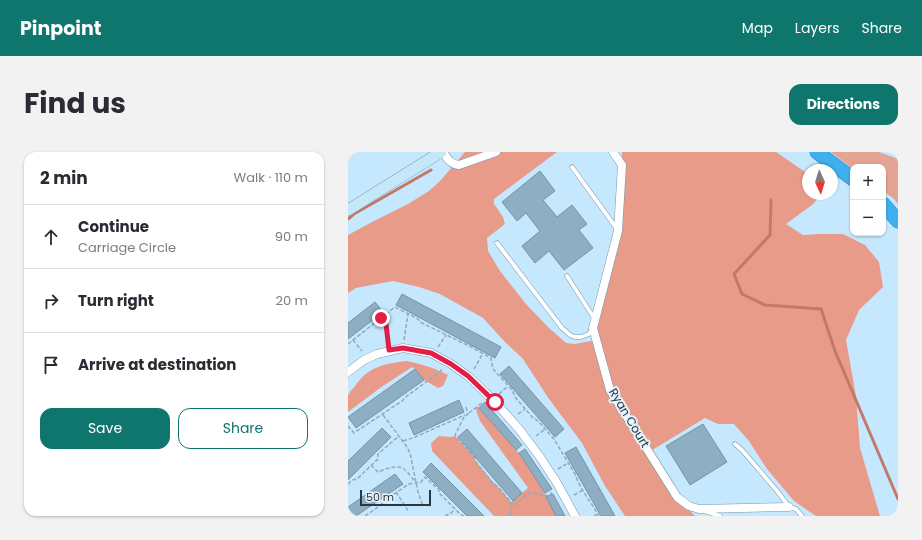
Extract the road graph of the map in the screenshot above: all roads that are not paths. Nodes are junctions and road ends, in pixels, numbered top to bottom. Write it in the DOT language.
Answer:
graph roads {
  1 [pos="442,152"];
  2 [pos="496,152"];
  3 [pos="613,152"];
  4 [pos="816,152"];
  5 [pos="572,167"];
  6 [pos="850,177"];
  7 [pos="886,207"];
  8 [pos="348,210"];
  9 [pos="898,220"];
  10 [pos="618,231"];
  11 [pos="497,243"];
  12 [pos="568,276"];
  13 [pos="595,324"];
  14 [pos="348,372"];
  15 [pos="735,444"];
  16 [pos="789,507"];
  17 [pos="699,509"];
  18 [pos="575,516"];
  19 [pos="720,516"];
  20 [pos="802,516"];
  1 -- 2 [label="street"];
  1 -- 8 [label="street"];
  3 -- 10 [label="street, Ryan Court"];
  4 -- 6 [label="highway"];
  5 -- 10 [label="lane"];
  7 -- 9 [label="highway"];
  10 -- 13 [label="street, Ryan Court"];
  11 -- 13 [label="lane"];
  12 -- 13 [label="lane"];
  13 -- 17 [label="street, Ryan Court"];
  14 -- 18 [label="street"];
  15 -- 16 [label="lane"];
  16 -- 17 [label="street, Ryan Court"];
  16 -- 20 [label="lane"];
  17 -- 19 [label="lane"];
}
